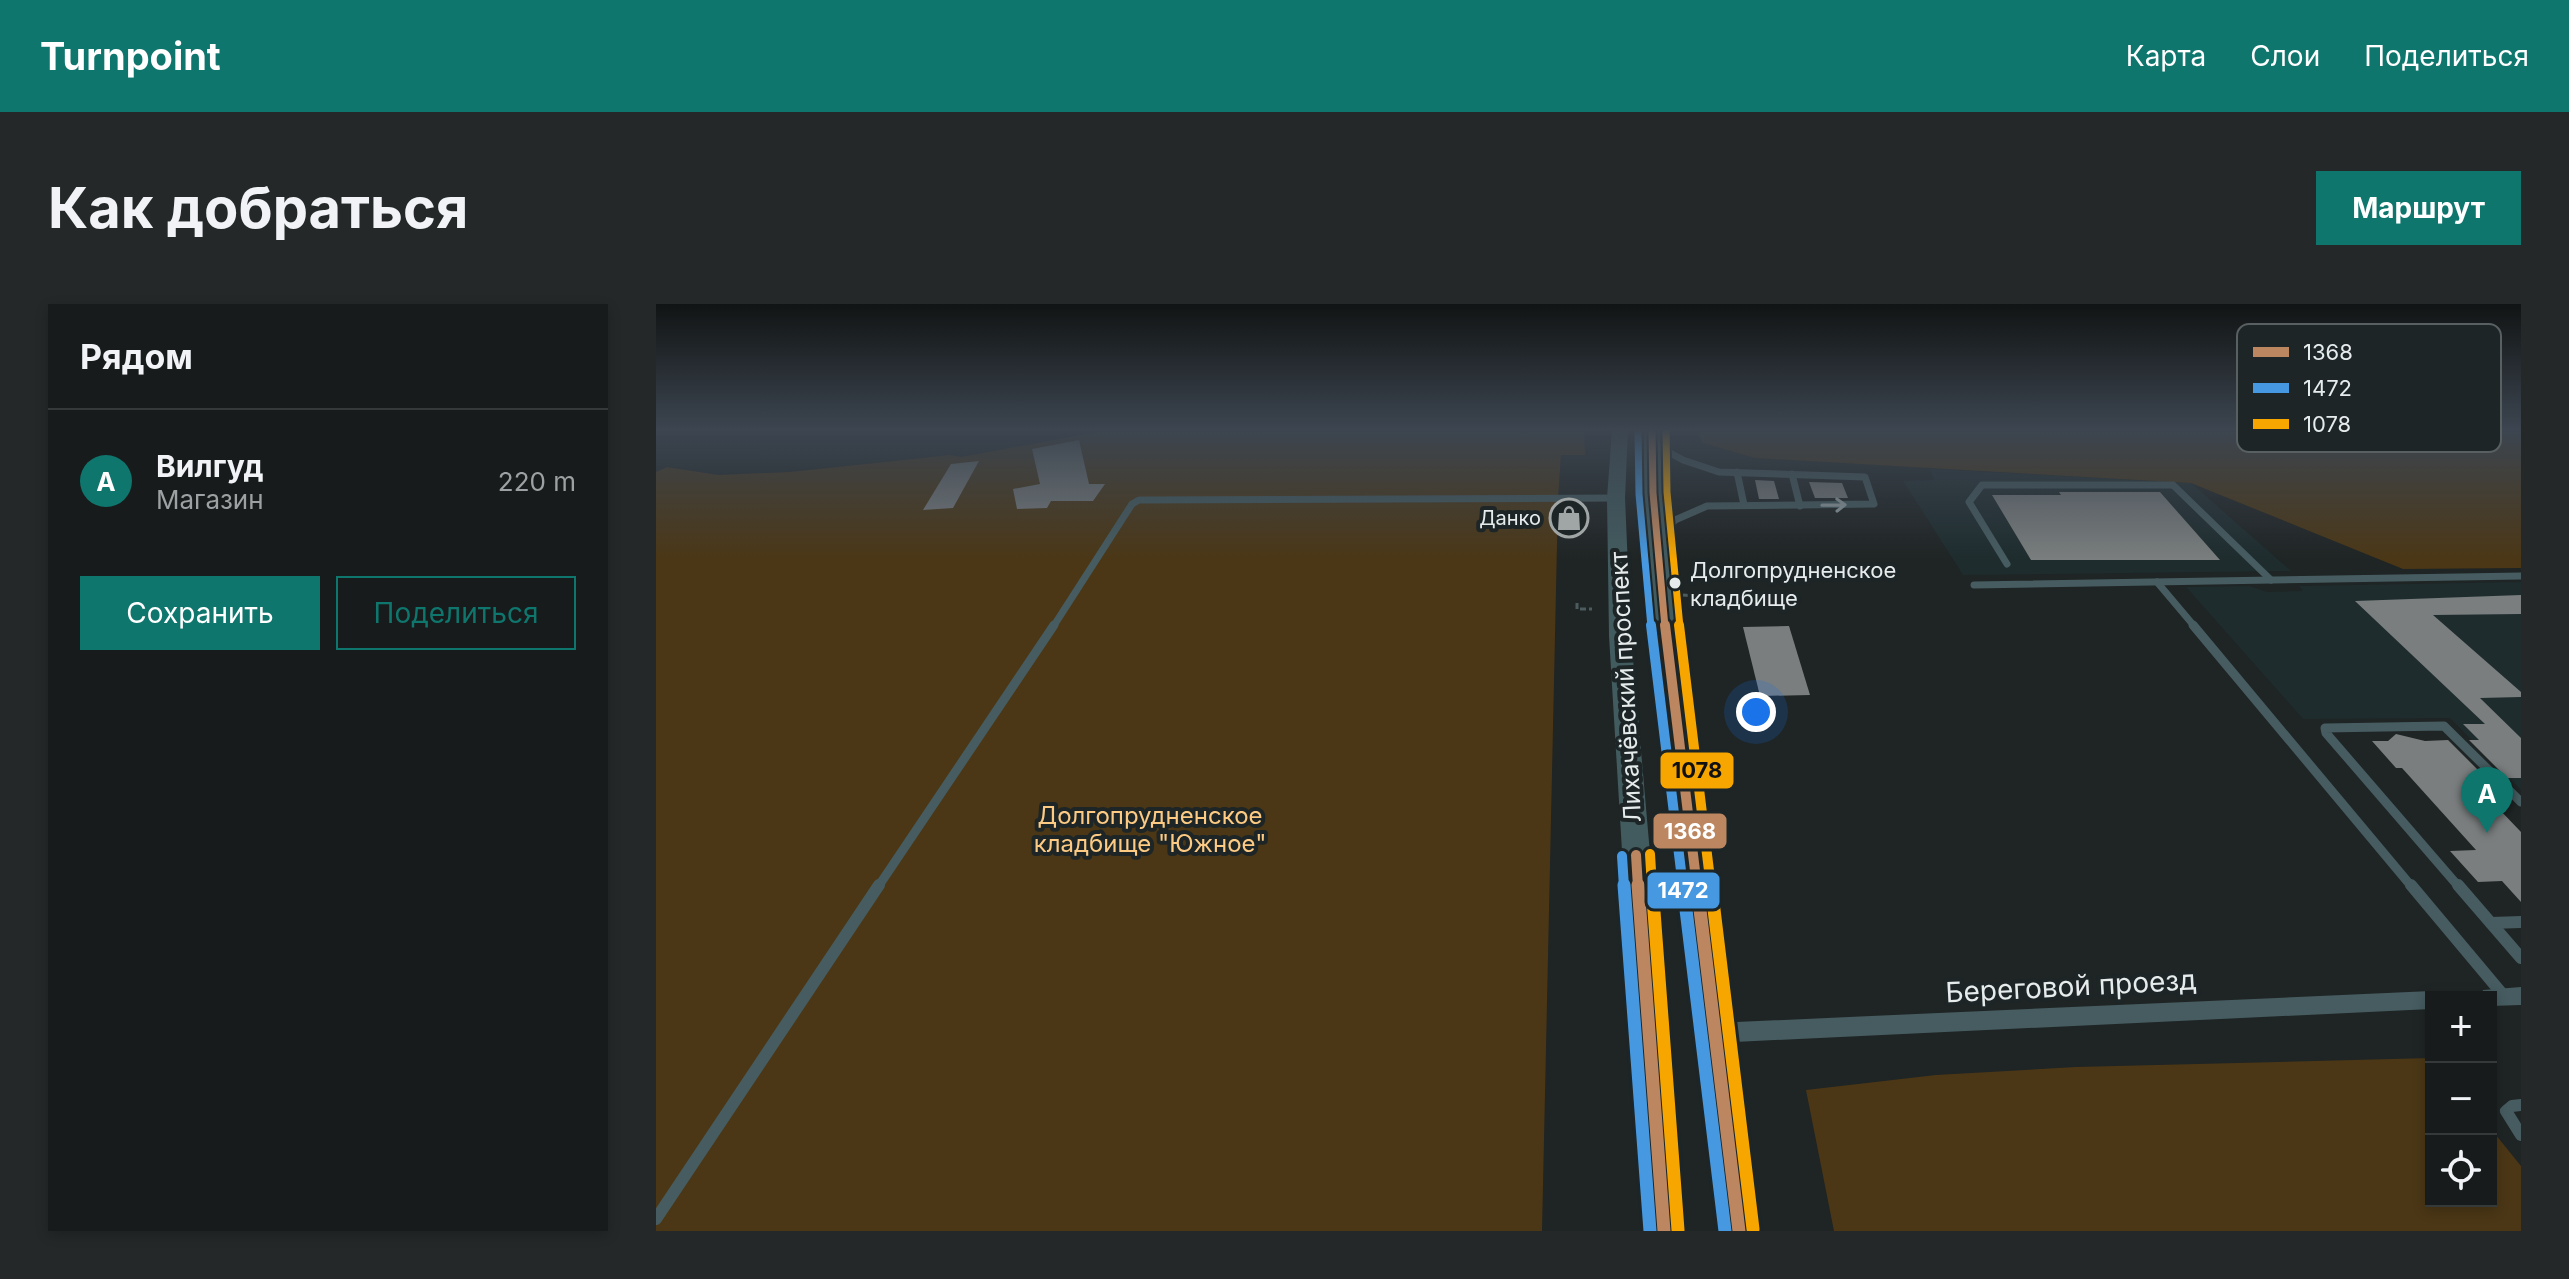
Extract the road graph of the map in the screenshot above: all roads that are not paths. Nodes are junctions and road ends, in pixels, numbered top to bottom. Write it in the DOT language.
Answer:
graph roads {
  1 [pos="1617,473"];
  2 [pos="1654,473"];
  3 [pos="1737,473"];
  4 [pos="1772,473"];
  5 [pos="1792,474"];
  6 [pos="1616,498"];
  7 [pos="1744,505"];
  8 [pos="1800,506"];
  9 [pos="1658,539"];
  10 [pos="2007,564"];
  11 [pos="2521,576"];
  12 [pos="2271,580"];
  13 [pos="2157,582"];
  14 [pos="1974,585"];
  15 [pos="2521,802"];
  16 [pos="2521,922"];
  17 [pos="2491,923"];
  18 [pos="2521,958"];
  19 [pos="2505,996"];
  20 [pos="2425,1000"];
  21 [pos="1714,1033"];
  22 [pos="2521,1105"];
  23 [pos="2521,1135"];
  24 [pos="656,1219"];
  25 [pos="1664,1231"];
  26 [pos="1739,1231"];
  1 -- 6 [label="main road, Лихачёвский проспект"];
  2 -- 9 [label="main road, Лихачёвский проспект"];
  3 -- 7 [label="lane"];
  4 -- 5 [label="lane"];
  5 -- 8 [label="lane"];
  8 -- 5 [label="lane, one-way"];
  6 -- 24 [label="lane"];
  6 -- 25 [label="main road, Лихачёвский проспект"];
  7 -- 8 [label="lane"];
  7 -- 9 [label="lane"];
  9 -- 21 [label="main road, Лихачёвский проспект"];
  10 -- 12 [label="lane"];
  11 -- 12 [label="lane"];
  12 -- 13 [label="lane"];
  13 -- 14 [label="lane"];
  13 -- 19 [label="lane"];
  15 -- 17 [label="lane"];
  16 -- 17 [label="lane"];
  17 -- 18 [label="lane"];
  20 -- 21 [label="street, Береговой проезд"];
  21 -- 26 [label="main road, Лихачёвский проспект"];
  22 -- 23 [label="lane"];
}
